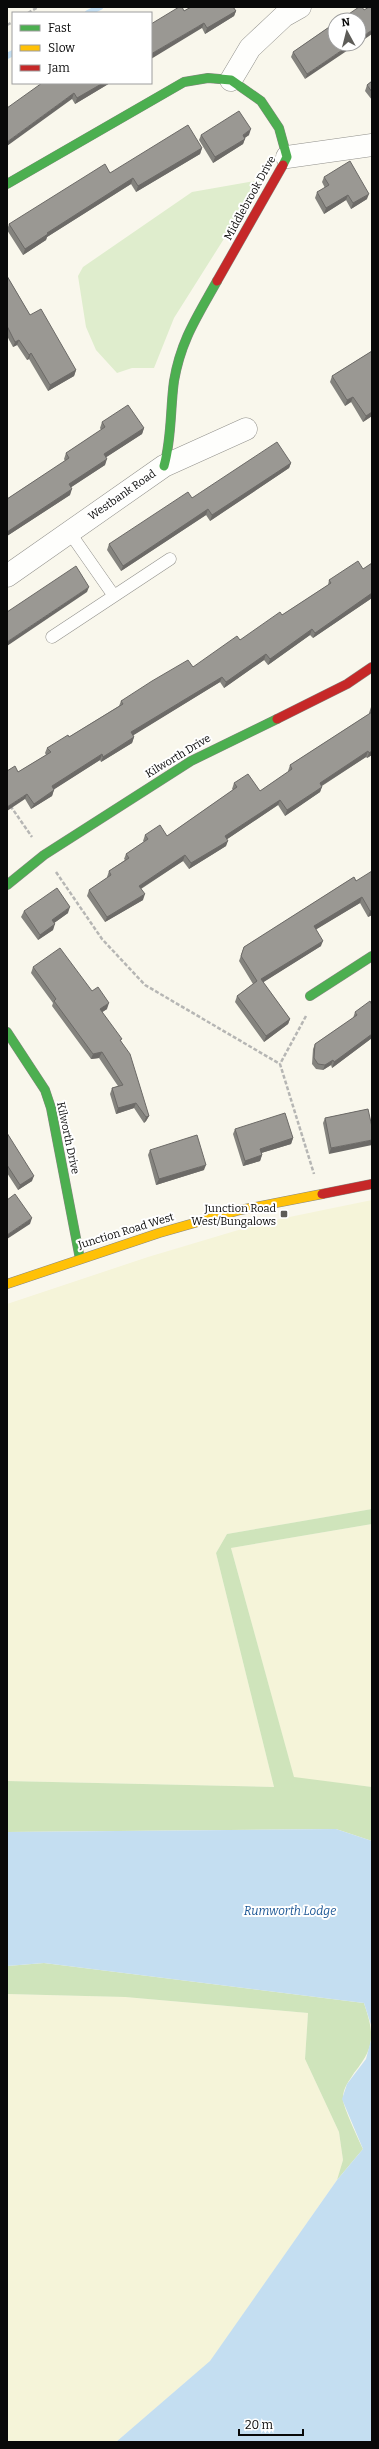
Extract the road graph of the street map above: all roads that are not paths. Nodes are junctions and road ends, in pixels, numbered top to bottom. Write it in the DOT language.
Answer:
graph roads {
  1 [pos="300,7"];
  2 [pos="232,80"];
  3 [pos="372,145"];
  4 [pos="287,157"];
  5 [pos="7,184"];
  6 [pos="246,429"];
  7 [pos="164,466"];
  8 [pos="70,533"];
  9 [pos="170,559"];
  10 [pos="7,576"];
  11 [pos="114,596"];
  12 [pos="52,637"];
  13 [pos="372,667"];
  14 [pos="7,885"];
  15 [pos="372,956"];
  16 [pos="310,996"];
  17 [pos="7,1032"];
  18 [pos="372,1184"];
  19 [pos="80,1258"];
  20 [pos="7,1284"];
  1 -- 2 [label="street"];
  2 -- 4 [label="street, Middlebrook Drive"];
  2 -- 5 [label="street"];
  3 -- 4 [label="street"];
  4 -- 7 [label="street, Middlebrook Drive"];
  6 -- 7 [label="street, Westbank Road"];
  7 -- 8 [label="street, Westbank Road"];
  8 -- 10 [label="street, Westbank Road"];
  8 -- 11 [label="lane"];
  9 -- 11 [label="lane"];
  11 -- 12 [label="lane"];
  13 -- 14 [label="street, Kilworth Drive"];
  15 -- 16 [label="street"];
  17 -- 19 [label="street, Kilworth Drive"];
  18 -- 19 [label="street, Junction Road West"];
  19 -- 20 [label="street, Junction Road West"];
}
